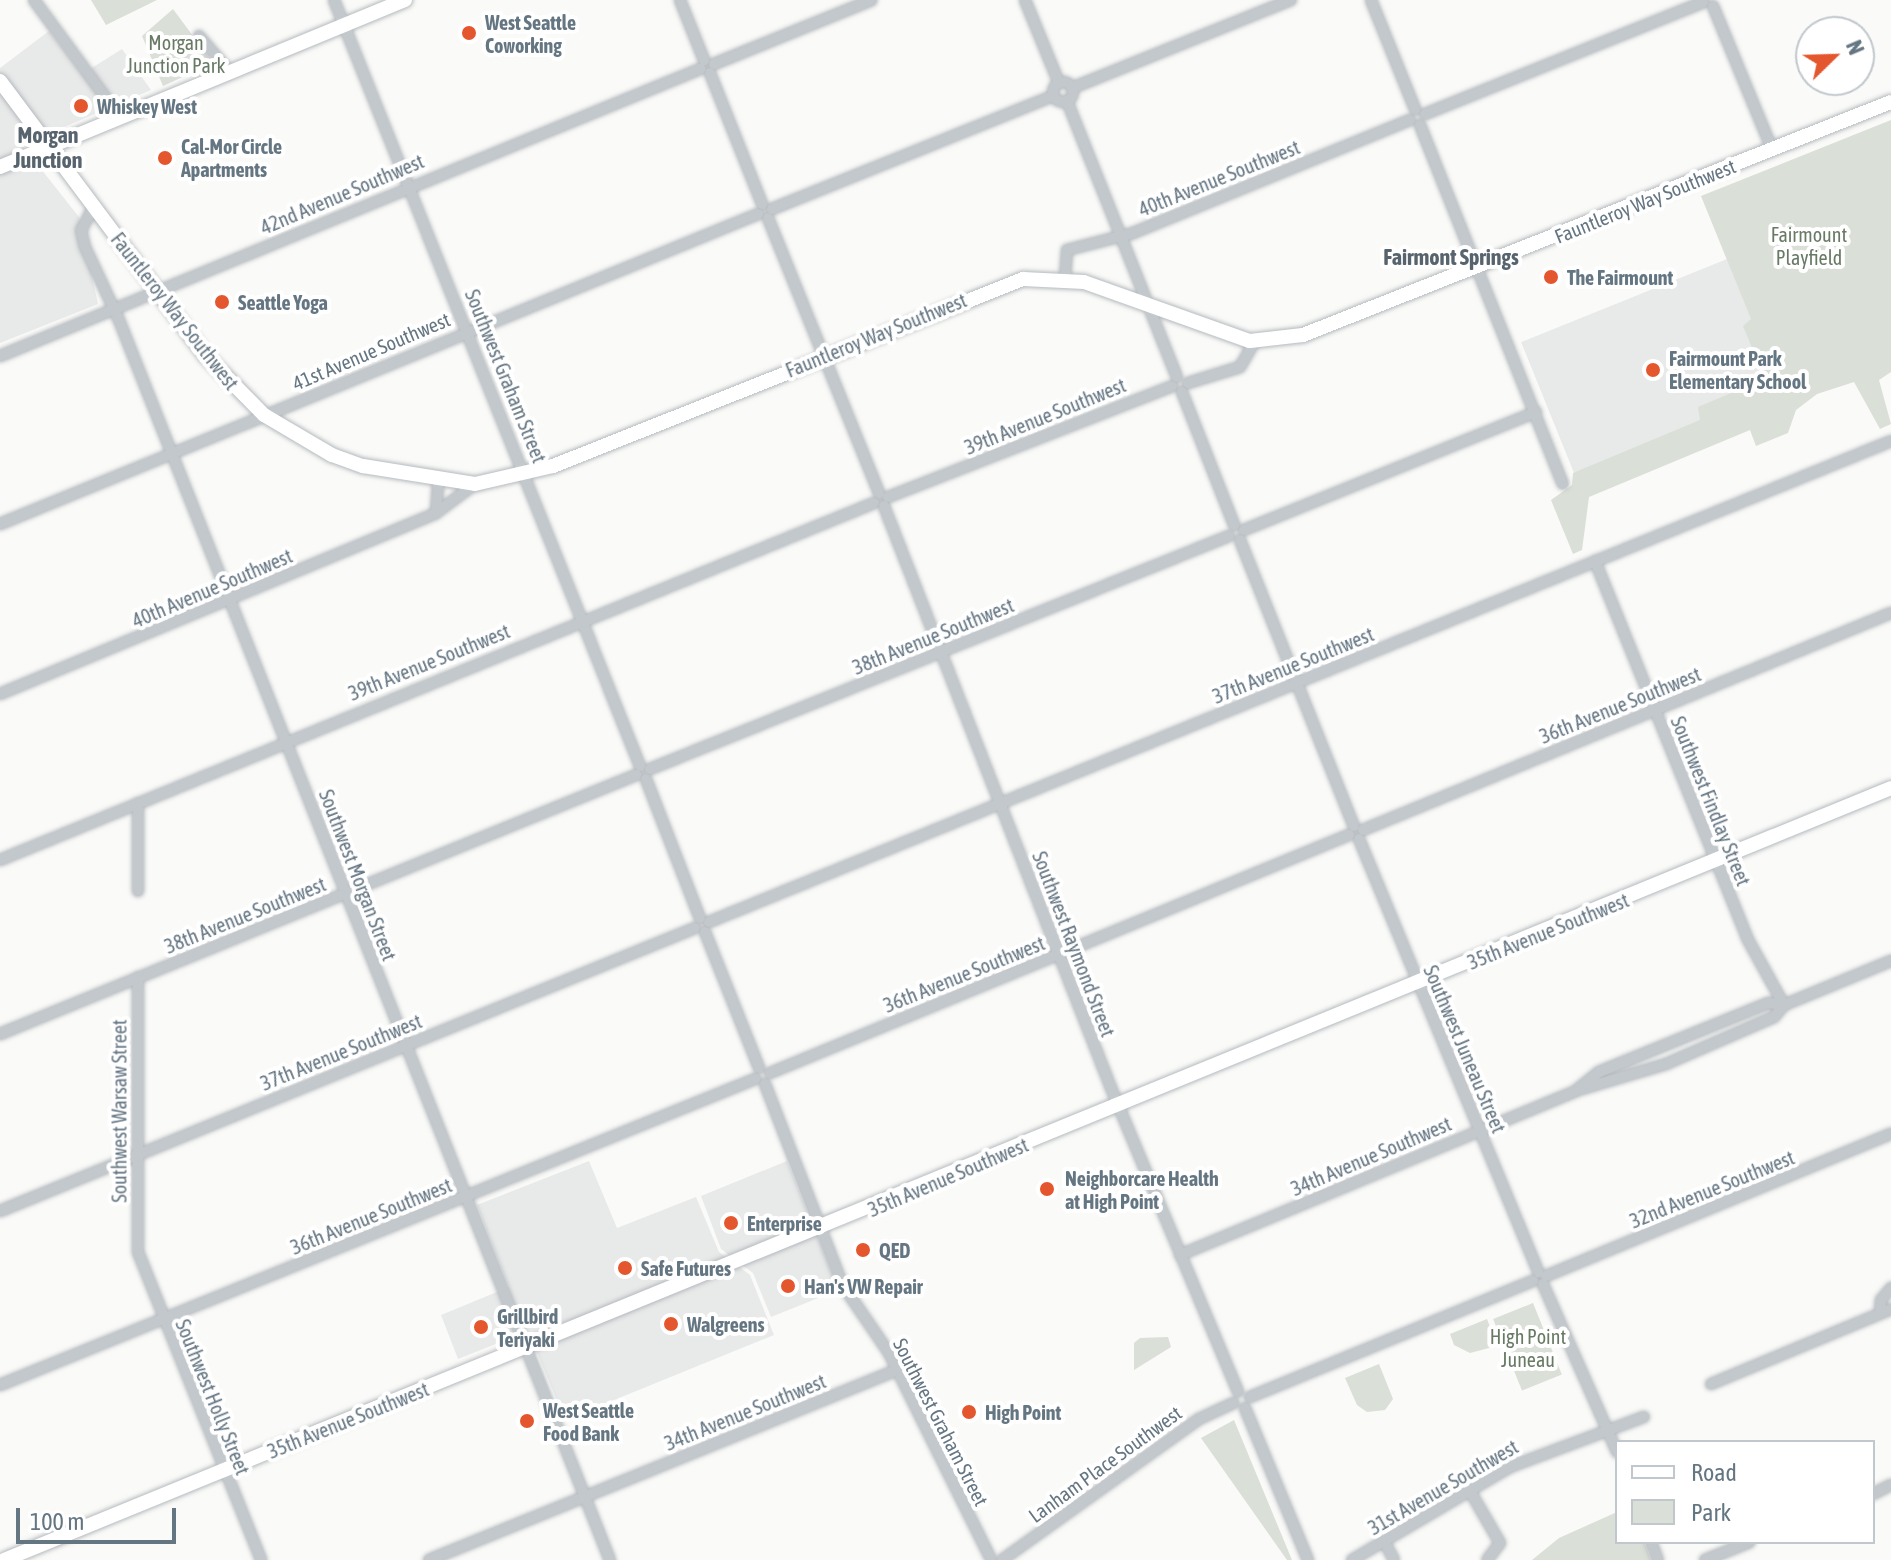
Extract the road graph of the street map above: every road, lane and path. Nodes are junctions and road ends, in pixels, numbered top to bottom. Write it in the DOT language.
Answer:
graph roads {
  1 [pos="34,0"];
  2 [pos="334,0"];
  3 [pos="405,0"];
  4 [pos="680,0"];
  5 [pos="872,0"];
  6 [pos="1025,0"];
  7 [pos="1291,0"];
  8 [pos="1371,0"];
  9 [pos="1709,2"];
  10 [pos="344,24"];
  11 [pos="199,36"];
  12 [pos="707,66"];
  13 [pos="230,72"];
  14 [pos="0,81"];
  15 [pos="1059,83"];
  16 [pos="1072,88"];
  17 [pos="1053,96"];
  18 [pos="1067,101"];
  19 [pos="1891,102"];
  20 [pos="120,117"];
  21 [pos="1418,117"];
  22 [pos="49,147"];
  23 [pos="1772,149"];
  24 [pos="0,167"];
  25 [pos="410,185"];
  26 [pos="94,206"];
  27 [pos="765,211"];
  28 [pos="1119,235"];
  29 [pos="1478,268"];
  30 [pos="1065,279"];
  31 [pos="156,291"];
  32 [pos="1148,307"];
  33 [pos="115,309"];
  34 [pos="468,330"];
  35 [pos="1255,341"];
  36 [pos="0,356"];
  37 [pos="824,356"];
  38 [pos="1174,382"];
  39 [pos="1185,388"];
  40 [pos="1536,412"];
  41 [pos="264,415"];
  42 [pos="1891,441"];
  43 [pos="171,452"];
  44 [pos="526,475"];
  45 [pos="438,482"];
  46 [pos="475,484"];
  47 [pos="1563,484"];
  48 [pos="881,500"];
  49 [pos="436,513"];
  50 [pos="0,524"];
  51 [pos="1237,533"];
  52 [pos="1595,561"];
  53 [pos="230,600"];
  54 [pos="1891,613"];
  55 [pos="583,617"];
  56 [pos="941,653"];
  57 [pos="1298,683"];
  58 [pos="0,694"];
  59 [pos="1655,710"];
  60 [pos="286,740"];
  61 [pos="643,772"];
  62 [pos="1891,788"];
  63 [pos="138,803"];
  64 [pos="1000,804"];
  65 [pos="1356,832"];
  66 [pos="0,860"];
  67 [pos="1715,862"];
  68 [pos="138,891"];
  69 [pos="346,893"];
  70 [pos="702,925"];
  71 [pos="1059,954"];
  72 [pos="1891,961"];
  73 [pos="138,977"];
  74 [pos="1418,985"];
  75 [pos="1784,1005"];
  76 [pos="0,1034"];
  77 [pos="404,1045"];
  78 [pos="762,1076"];
  79 [pos="1575,1091"];
  80 [pos="1119,1106"];
  81 [pos="1479,1131"];
  82 [pos="1891,1134"];
  83 [pos="135,1156"];
  84 [pos="464,1197"];
  85 [pos="0,1211"];
  86 [pos="820,1230"];
  87 [pos="137,1245"];
  88 [pos="1180,1255"];
  89 [pos="1540,1278"];
  90 [pos="1891,1288"];
  91 [pos="1891,1309"];
  92 [pos="1880,1313"];
  93 [pos="162,1319"];
  94 [pos="523,1349"];
  95 [pos="897,1370"];
  96 [pos="1711,1384"];
  97 [pos="0,1385"];
  98 [pos="1238,1391"];
  99 [pos="1250,1397"];
  100 [pos="1233,1403"];
  101 [pos="1245,1408"];
  102 [pos="1644,1417"];
  103 [pos="1606,1427"];
  104 [pos="1615,1447"];
  105 [pos="223,1471"];
  106 [pos="1470,1491"];
  107 [pos="584,1497"];
  108 [pos="1384,1541"];
  109 [pos="1745,1544"];
  110 [pos="988,1559"];
  111 [pos="4,1560"];
  112 [pos="261,1560"];
  113 [pos="429,1560"];
  114 [pos="610,1560"];
  115 [pos="1002,1560"];
  116 [pos="1308,1560"];
  117 [pos="1352,1560"];
  118 [pos="1394,1560"];
  119 [pos="1487,1560"];
  120 [pos="1705,1560"];
  1 -- 20 [label="street"];
  2 -- 10 [label="street, Southwest Graham Street"];
  3 -- 10 [label="main road"];
  4 -- 12 [label="street, Southwest Raymond Street"];
  5 -- 12 [label="street, 42nd Avenue Southwest"];
  6 -- 15 [label="street"];
  7 -- 16 [label="street"];
  8 -- 21 [label="street"];
  9 -- 21 [label="street, 40th Avenue Southwest"];
  9 -- 23 [label="street"];
  10 -- 13 [label="main road"];
  10 -- 25 [label="street, Southwest Graham Street"];
  11 -- 13 [label="street"];
  12 -- 25 [label="street, 42nd Avenue Southwest"];
  12 -- 27 [label="street, Southwest Raymond Street"];
  13 -- 20 [label="main road"];
  14 -- 22 [label="main road, Fauntleroy Way Southwest"];
  15 -- 16 [label="street"];
  15 -- 17 [label="street"];
  16 -- 18 [label="street"];
  17 -- 18 [label="street"];
  17 -- 27 [label="street, 41st Avenue Southwest"];
  18 -- 28 [label="street"];
  19 -- 23 [label="main road, Fauntleroy Way Southwest"];
  20 -- 22 [label="main road"];
  21 -- 28 [label="street, 40th Avenue Southwest"];
  21 -- 29 [label="street"];
  22 -- 24 [label="main road"];
  22 -- 26 [label="main road, Fauntleroy Way Southwest"];
  23 -- 29 [label="main road, Fauntleroy Way Southwest"];
  25 -- 31 [label="street, 42nd Avenue Southwest"];
  25 -- 34 [label="street, Southwest Graham Street"];
  26 -- 31 [label="main road, Fauntleroy Way Southwest"];
  26 -- 33 [label="street, Southwest Morgan Street"];
  27 -- 34 [label="street, 41st Avenue Southwest"];
  27 -- 37 [label="street, Southwest Raymond Street"];
  28 -- 30 [label="street, 40th Avenue Southwest"];
  28 -- 32 [label="street"];
  29 -- 35 [label="main road, Fauntleroy Way Southwest"];
  29 -- 40 [label="street"];
  30 -- 32 [label="main road, Fauntleroy Way Southwest"];
  30 -- 37 [label="main road, Fauntleroy Way Southwest"];
  31 -- 33 [label="street, 42nd Avenue Southwest"];
  31 -- 41 [label="main road, Fauntleroy Way Southwest"];
  32 -- 35 [label="main road, Fauntleroy Way Southwest"];
  32 -- 38 [label="street"];
  33 -- 36 [label="street, 42nd Avenue Southwest"];
  33 -- 43 [label="street, Southwest Morgan Street"];
  34 -- 41 [label="street, 41st Avenue Southwest"];
  34 -- 44 [label="street, Southwest Graham Street"];
  35 -- 39 [label="street"];
  37 -- 44 [label="main road, Fauntleroy Way Southwest"];
  37 -- 48 [label="street, Southwest Raymond Street"];
  38 -- 39 [label="street"];
  38 -- 48 [label="street, 39th Avenue Southwest"];
  39 -- 51 [label="street, Southwest Juneau Street"];
  40 -- 47 [label="street"];
  40 -- 51 [label="street, 38th Avenue Southwest"];
  41 -- 43 [label="street, 41st Avenue Southwest"];
  41 -- 45 [label="main road, Fauntleroy Way Southwest"];
  42 -- 52 [label="street, 37th Avenue Southwest"];
  43 -- 50 [label="street, 41st Avenue Southwest"];
  43 -- 53 [label="street, Southwest Morgan Street"];
  44 -- 46 [label="main road, Fauntleroy Way Southwest"];
  44 -- 55 [label="street, Southwest Graham Street"];
  45 -- 46 [label="main road, Fauntleroy Way Southwest"];
  45 -- 49 [label="street"];
  46 -- 49 [label="street, 40th Avenue Southwest"];
  48 -- 55 [label="street, 39th Avenue Southwest"];
  48 -- 56 [label="street, Southwest Raymond Street"];
  49 -- 53 [label="street, 40th Avenue Southwest"];
  51 -- 56 [label="street, 38th Avenue Southwest"];
  51 -- 57 [label="street, Southwest Juneau Street"];
  52 -- 57 [label="street, 37th Avenue Southwest"];
  52 -- 59 [label="street, Southwest Findlay Street"];
  53 -- 58 [label="street, 40th Avenue Southwest"];
  53 -- 60 [label="street, Southwest Morgan Street"];
  54 -- 59 [label="street, 36th Avenue Southwest"];
  55 -- 60 [label="street, 39th Avenue Southwest"];
  55 -- 61 [label="street, Southwest Graham Street"];
  56 -- 61 [label="street, 38th Avenue Southwest"];
  56 -- 64 [label="street, Southwest Raymond Street"];
  57 -- 64 [label="street, 37th Avenue Southwest"];
  57 -- 65 [label="street, Southwest Juneau Street"];
  59 -- 65 [label="street, 36th Avenue Southwest"];
  59 -- 67 [label="street, Southwest Findlay Street"];
  60 -- 63 [label="street, 39th Avenue Southwest"];
  60 -- 69 [label="street, Southwest Morgan Street"];
  61 -- 69 [label="street, 38th Avenue Southwest"];
  61 -- 70 [label="street, Southwest Graham Street"];
  62 -- 67 [label="main road, 35th Avenue Southwest"];
  63 -- 66 [label="street, 39th Avenue Southwest"];
  63 -- 68 [label="street"];
  64 -- 70 [label="street, 37th Avenue Southwest"];
  64 -- 71 [label="street, Southwest Raymond Street"];
  65 -- 71 [label="street, 36th Avenue Southwest"];
  65 -- 74 [label="street, Southwest Juneau Street"];
  67 -- 74 [label="main road, 35th Avenue Southwest"];
  67 -- 75 [label="street, Southwest Findlay Street"];
  69 -- 73 [label="street, 38th Avenue Southwest"];
  69 -- 77 [label="street, Southwest Morgan Street"];
  70 -- 77 [label="street, 37th Avenue Southwest"];
  70 -- 78 [label="street, Southwest Graham Street"];
  71 -- 78 [label="street, 36th Avenue Southwest"];
  71 -- 80 [label="street, Southwest Raymond Street"];
  72 -- 75 [label="street, 34th Avenue Southwest"];
  73 -- 76 [label="street, 38th Avenue Southwest"];
  73 -- 83 [label="street, Southwest Warsaw Street"];
  74 -- 80 [label="main road, 35th Avenue Southwest"];
  74 -- 81 [label="street, Southwest Juneau Street"];
  75 -- 79 [label="street, 34th Avenue Southwest"];
  75 -- 79 [label="street, 34th Avenue Southwest"];
  77 -- 83 [label="street, 37th Avenue Southwest"];
  77 -- 84 [label="street, Southwest Morgan Street"];
  78 -- 84 [label="street, 36th Avenue Southwest"];
  78 -- 86 [label="street, Southwest Graham Street"];
  79 -- 81 [label="street, 34th Avenue Southwest"];
  80 -- 86 [label="main road, 35th Avenue Southwest"];
  80 -- 88 [label="street, Southwest Raymond Street"];
  81 -- 88 [label="street, 34th Avenue Southwest"];
  81 -- 89 [label="street, Southwest Juneau Street"];
  82 -- 89 [label="street, 32nd Avenue Southwest"];
  83 -- 85 [label="street, 37th Avenue Southwest"];
  83 -- 87 [label="street, Southwest Warsaw Street"];
  84 -- 93 [label="street, 36th Avenue Southwest"];
  84 -- 94 [label="street, Southwest Morgan Street"];
  86 -- 94 [label="main road, 35th Avenue Southwest"];
  86 -- 95 [label="street, Southwest Graham Street"];
  87 -- 93 [label="street, Southwest Holly Street"];
  88 -- 98 [label="street, Southwest Raymond Street"];
  89 -- 99 [label="street, 32nd Avenue Southwest"];
  89 -- 103 [label="street, Southwest Juneau Street"];
  90 -- 92 [label="street"];
  91 -- 92 [label="street"];
  92 -- 96 [label="street"];
  93 -- 97 [label="street, 36th Avenue Southwest"];
  93 -- 105 [label="street, Southwest Holly Street"];
  94 -- 105 [label="main road, 35th Avenue Southwest"];
  94 -- 107 [label="street, Southwest Morgan Street"];
  95 -- 107 [label="street, 34th Avenue Southwest"];
  95 -- 110 [label="street, Southwest Graham Street"];
  98 -- 99 [label="street"];
  98 -- 100 [label="street"];
  99 -- 101 [label="street"];
  100 -- 101 [label="street"];
  100 -- 115 [label="street, Lanham Place Southwest"];
  101 -- 116 [label="street"];
  102 -- 103 [label="street, 31st Avenue Southwest"];
  103 -- 104 [label="street, Southwest Juneau Street"];
  103 -- 106 [label="street, 31st Avenue Southwest"];
  105 -- 111 [label="main road, 35th Avenue Southwest"];
  105 -- 112 [label="street, Southwest Holly Street"];
  106 -- 108 [label="street, 31st Avenue Southwest"];
  106 -- 119 [label="street"];
  107 -- 113 [label="street, 34th Avenue Southwest"];
  107 -- 114 [label="street, Southwest Morgan Street"];
  108 -- 117 [label="street, 31st Avenue Southwest"];
  108 -- 118 [label="street"];
  109 -- 120 [label="street"];
  110 -- 115 [label="street"];
}
